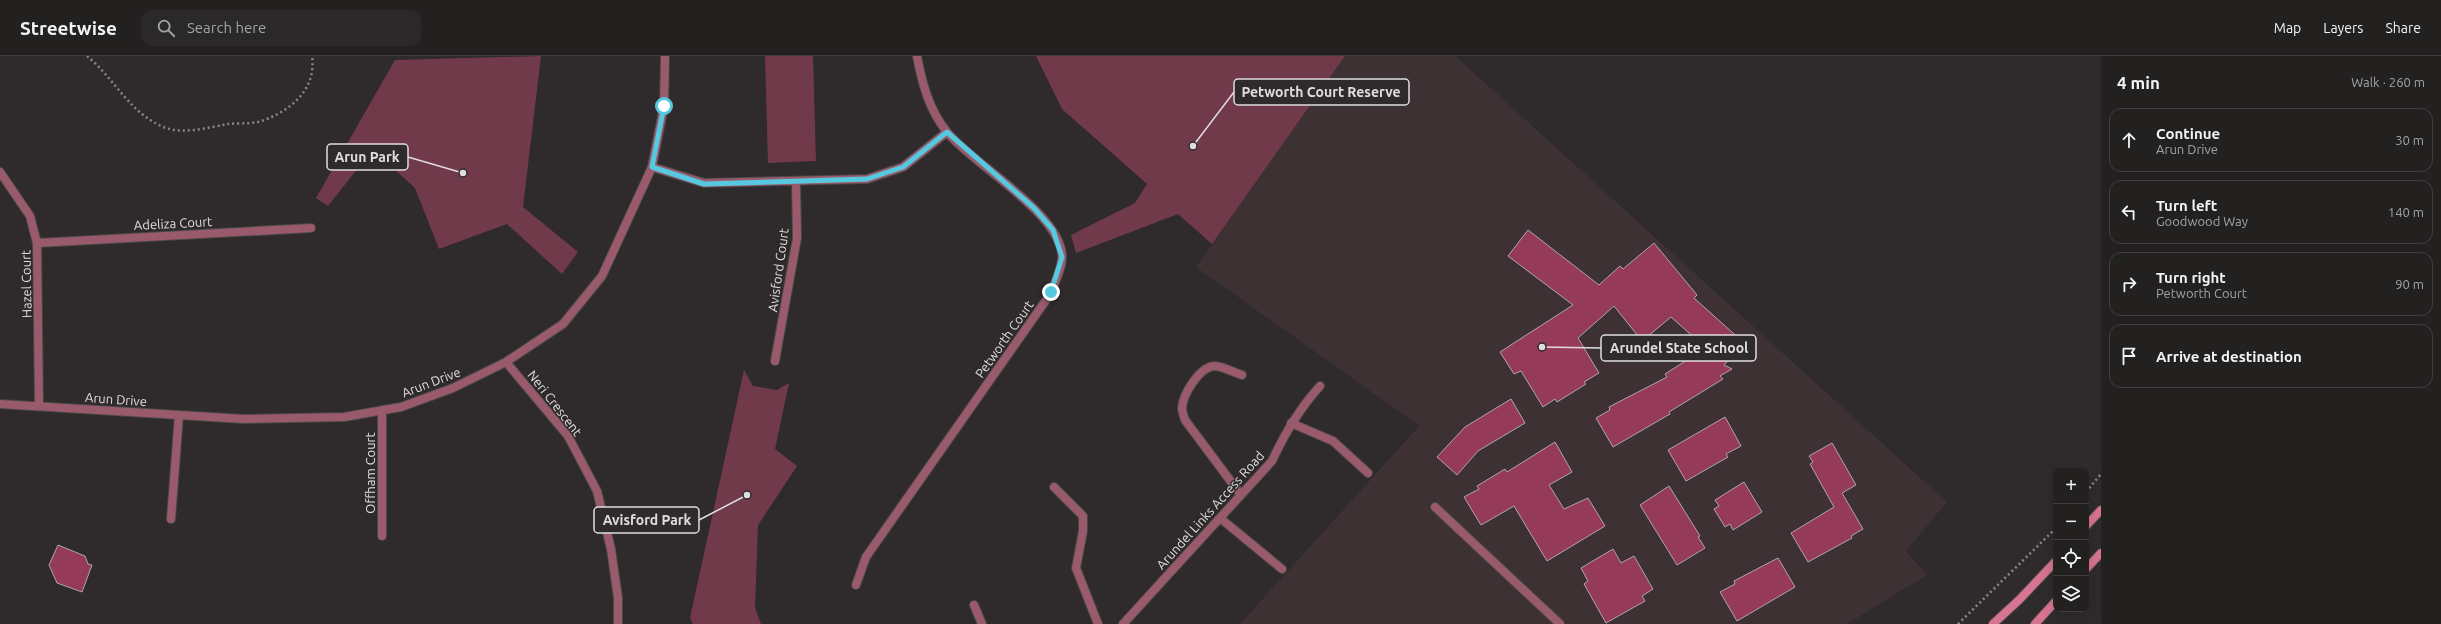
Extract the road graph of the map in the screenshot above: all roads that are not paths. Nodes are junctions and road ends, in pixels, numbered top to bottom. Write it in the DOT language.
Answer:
graph roads {
  1 [pos="665,56"];
  2 [pos="917,56"];
  3 [pos="947,132"];
  4 [pos="652,167"];
  5 [pos="0,172"];
  6 [pos="796,182"];
  7 [pos="311,228"];
  8 [pos="37,243"];
  9 [pos="775,361"];
  10 [pos="506,362"];
  11 [pos="1242,375"];
  12 [pos="1320,386"];
  13 [pos="0,404"];
  14 [pos="39,406"];
  15 [pos="382,410"];
  16 [pos="179,415"];
  17 [pos="1291,423"];
  18 [pos="1368,473"];
  19 [pos="1054,487"];
  20 [pos="1241,495"];
  21 [pos="1435,507"];
  22 [pos="2101,510"];
  23 [pos="1220,518"];
  24 [pos="171,519"];
  25 [pos="2089,523"];
  26 [pos="382,536"];
  27 [pos="2101,553"];
  28 [pos="2053,564"];
  29 [pos="2089,566"];
  30 [pos="1282,569"];
  31 [pos="856,585"];
  32 [pos="2053,604"];
  33 [pos="974,605"];
  34 [pos="618,624"];
  35 [pos="982,624"];
  36 [pos="1098,624"];
  37 [pos="1123,624"];
  38 [pos="1560,624"];
  39 [pos="1994,624"];
  40 [pos="2035,624"];
  1 -- 4 [label="street, Arun Drive"];
  2 -- 3 [label="street, Petworth Court"];
  3 -- 6 [label="street"];
  3 -- 31 [label="street, Petworth Court"];
  4 -- 6 [label="street"];
  4 -- 10 [label="street, Arun Drive"];
  5 -- 8 [label="street, Hazel Court"];
  6 -- 9 [label="street, Avisford Court"];
  7 -- 8 [label="street, Adeliza Court"];
  8 -- 14 [label="street, Hazel Court"];
  10 -- 15 [label="street, Arun Drive"];
  10 -- 34 [label="street, Neri Crescent"];
  11 -- 20 [label="street"];
  12 -- 17 [label="street, Arundel Links Access Road"];
  13 -- 14 [label="street, Arun Drive"];
  14 -- 16 [label="street, Arun Drive"];
  15 -- 16 [label="street, Arun Drive"];
  15 -- 26 [label="street, Offham Court"];
  16 -- 24 [label="street"];
  17 -- 18 [label="street"];
  17 -- 20 [label="street, Arundel Links Access Road"];
  19 -- 36 [label="street"];
  20 -- 23 [label="street, Arundel Links Access Road"];
  21 -- 38 [label="street"];
  22 -- 25 [label="main road"];
  23 -- 30 [label="street"];
  23 -- 37 [label="street, Arundel Links Access Road"];
  27 -- 29 [label="main road"];
  28 -- 39 [label="main road"];
  32 -- 40 [label="main road"];
  33 -- 35 [label="street"];
}
